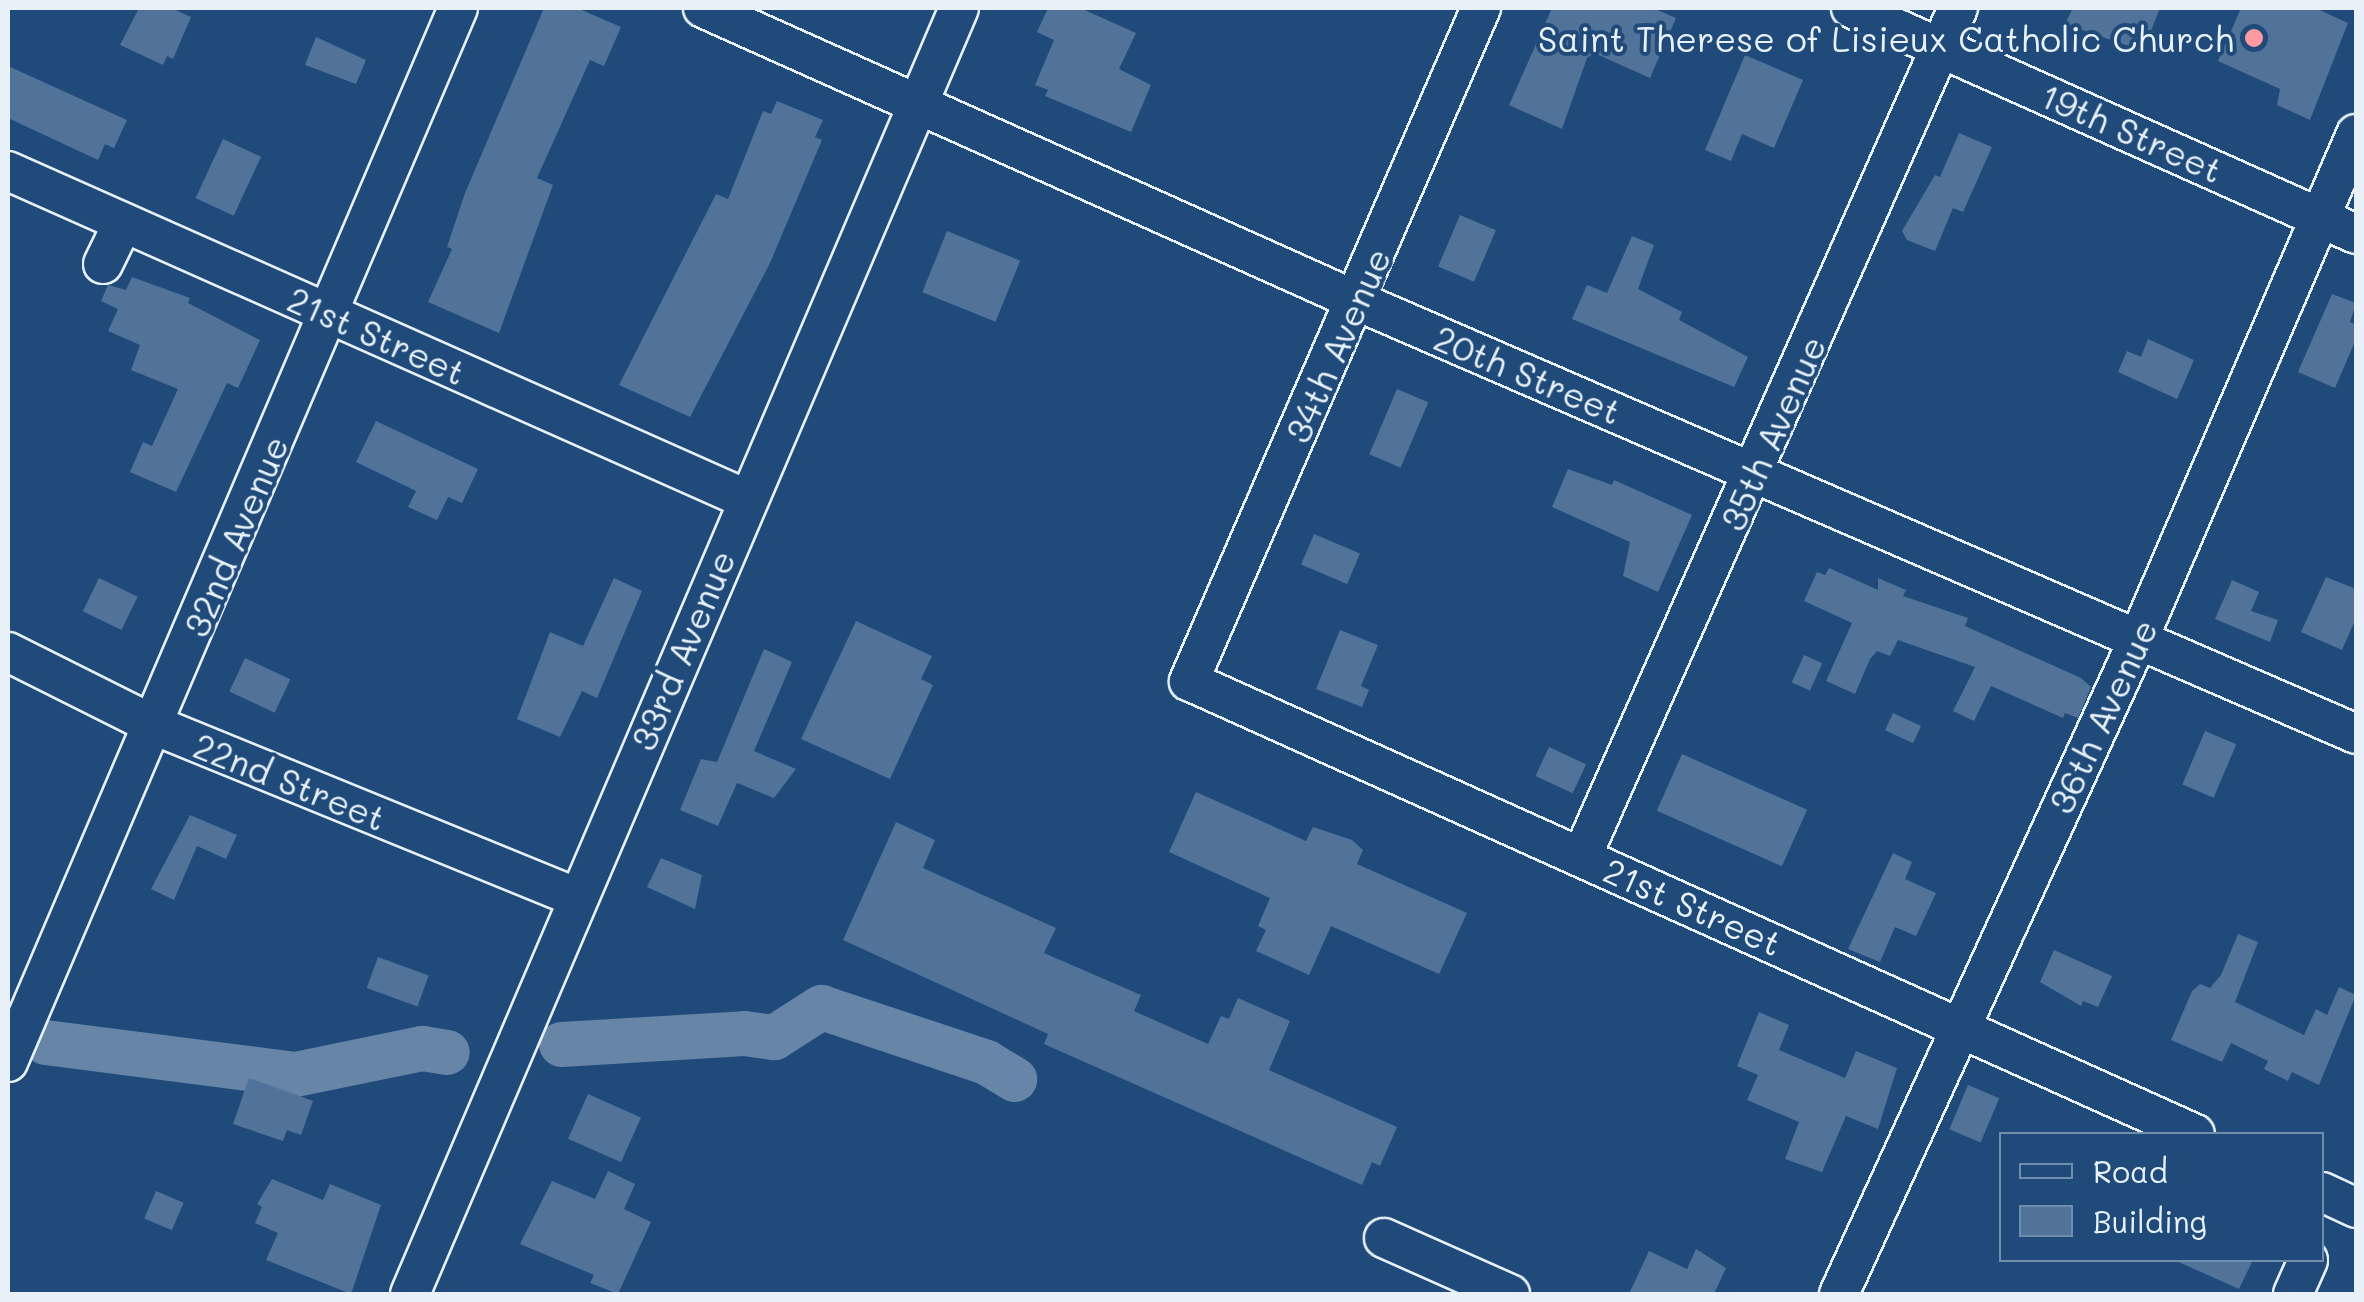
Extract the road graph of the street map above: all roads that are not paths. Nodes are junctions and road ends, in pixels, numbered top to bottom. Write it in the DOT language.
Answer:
graph roads {
  1 [pos="458,8"];
  2 [pos="703,8"];
  3 [pos="959,8"];
  4 [pos="1481,8"];
  5 [pos="1851,8"];
  6 [pos="1958,8"];
  7 [pos="1941,46"];
  8 [pos="918,104"];
  9 [pos="2356,134"];
  10 [pos="8,171"];
  11 [pos="2319,218"];
  12 [pos="124,222"];
  13 [pos="2356,234"];
  14 [pos="103,264"];
  15 [pos="1358,301"];
  16 [pos="330,314"];
  17 [pos="1755,472"];
  18 [pos="746,499"];
  19 [pos="2138,640"];
  20 [pos="8,652"];
  21 [pos="1189,680"];
  22 [pos="154,725"];
  23 [pos="2356,734"];
  24 [pos="1582,856"];
  25 [pos="578,898"];
  26 [pos="1959,1026"];
  27 [pos="8,1062"];
  28 [pos="2191,1132"];
  29 [pos="1384,1238"];
  30 [pos="2307,1262"];
  31 [pos="410,1294"];
  32 [pos="1510,1294"];
  33 [pos="1839,1294"];
  34 [pos="2293,1294"];
  1 -- 16 [label="street, 32nd Avenue"];
  2 -- 8 [label="street, 20th Street"];
  3 -- 8 [label="street, 33rd Avenue"];
  4 -- 15 [label="street, 34th Avenue"];
  5 -- 7 [label="street, 19th Street"];
  6 -- 7 [label="street, 35th Avenue"];
  7 -- 11 [label="street, 19th Street"];
  7 -- 17 [label="street, 35th Avenue"];
  8 -- 15 [label="street, 20th Street"];
  8 -- 18 [label="street, 33rd Avenue"];
  9 -- 11 [label="street, 36th Avenue"];
  10 -- 12 [label="street, 21st Street"];
  11 -- 13 [label="street, 19th Street"];
  11 -- 19 [label="street, 36th Avenue"];
  12 -- 14 [label="street"];
  12 -- 16 [label="street, 21st Street"];
  15 -- 17 [label="street, 20th Street"];
  15 -- 21 [label="street, 34th Avenue"];
  16 -- 18 [label="street, 21st Street"];
  16 -- 22 [label="street, 32nd Avenue"];
  17 -- 19 [label="street, 20th Street"];
  17 -- 24 [label="street, 35th Avenue"];
  18 -- 25 [label="street, 33rd Avenue"];
  19 -- 23 [label="street, 20th Street"];
  19 -- 26 [label="street, 36th Avenue"];
  20 -- 22 [label="street, 22nd Street"];
  21 -- 24 [label="street, 21st Street"];
  22 -- 25 [label="street, 22nd Street"];
  22 -- 27 [label="street, 32nd Avenue"];
  24 -- 26 [label="street, 21st Street"];
  25 -- 31 [label="street, 33rd Avenue"];
  26 -- 28 [label="street, 21st Street"];
  26 -- 33 [label="street, 36th Avenue"];
  29 -- 32 [label="street"];
  30 -- 34 [label="street"];
}
